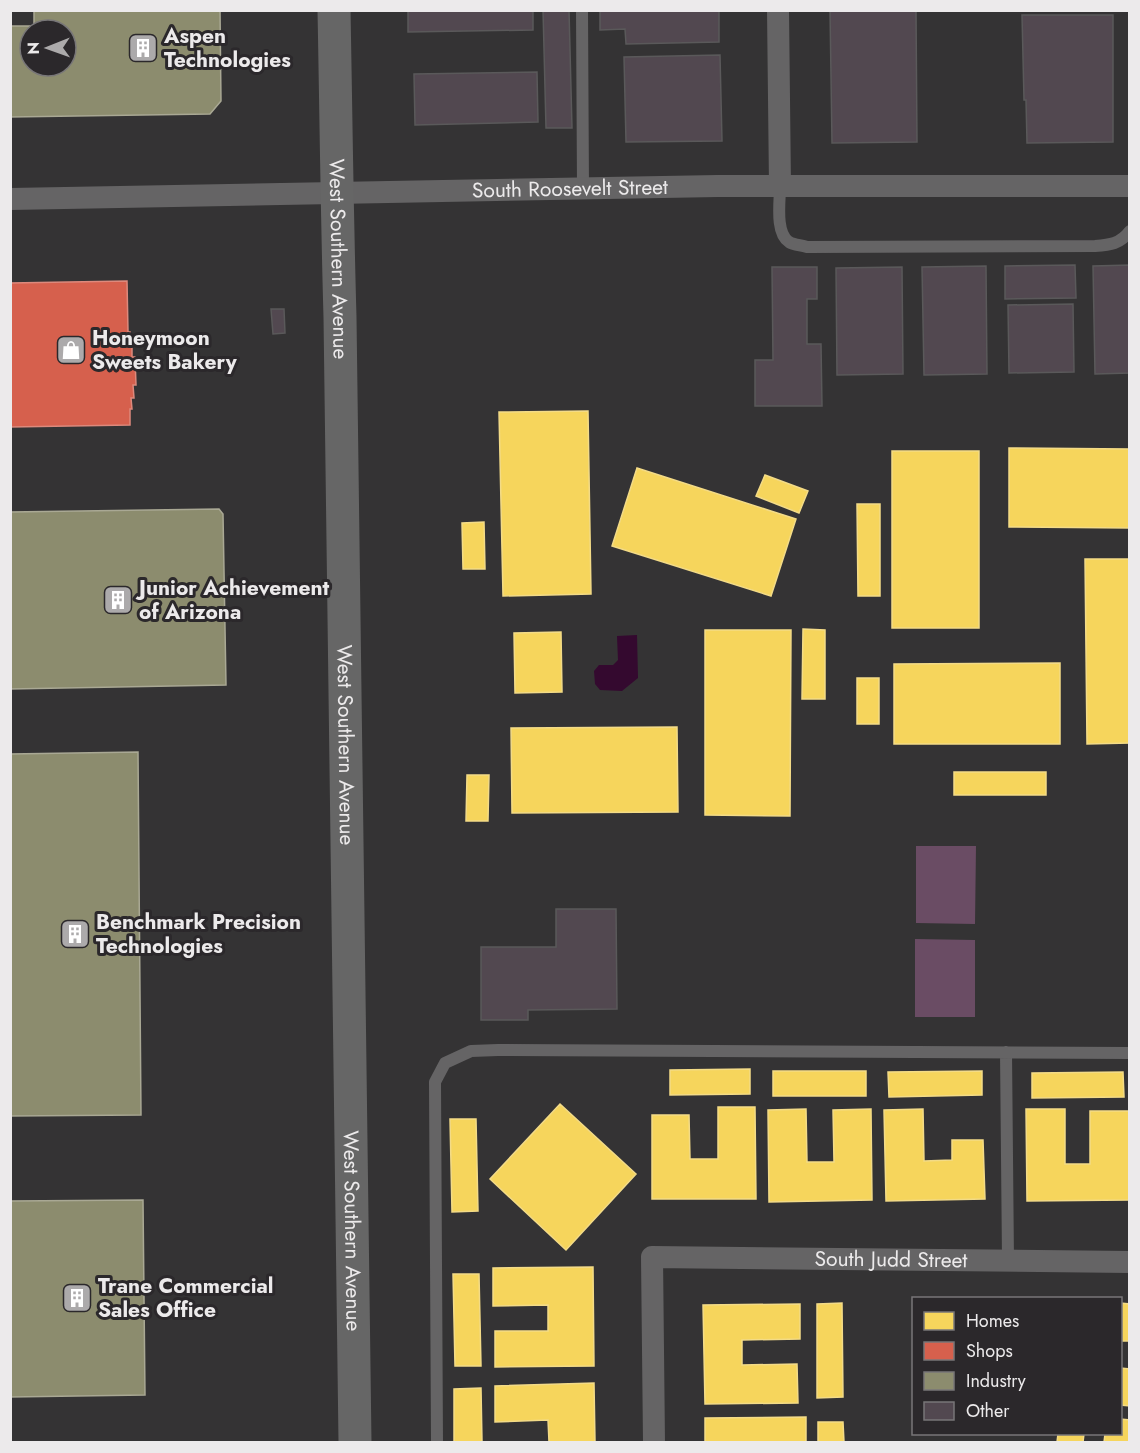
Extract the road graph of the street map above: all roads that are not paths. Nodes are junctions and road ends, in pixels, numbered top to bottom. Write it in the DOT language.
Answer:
graph roads {
  1 [pos="334,10"];
  2 [pos="582,10"];
  3 [pos="778,10"];
  4 [pos="1130,186"];
  5 [pos="780,187"];
  6 [pos="583,189"];
  7 [pos="338,193"];
  8 [pos="10,199"];
  9 [pos="1130,231"];
  10 [pos="1006,1052"];
  11 [pos="1130,1053"];
  12 [pos="1008,1261"];
  13 [pos="1130,1262"];
  14 [pos="355,1443"];
  15 [pos="437,1443"];
  16 [pos="654,1443"];
  1 -- 7 [label="main road, West Southern Avenue"];
  2 -- 6 [label="lane"];
  3 -- 5 [label="street"];
  4 -- 5 [label="street, South Roosevelt Street"];
  5 -- 6 [label="street, South Roosevelt Street"];
  5 -- 9 [label="lane"];
  6 -- 7 [label="street, South Roosevelt Street"];
  7 -- 8 [label="street, South Roosevelt Street"];
  7 -- 14 [label="main road, West Southern Avenue"];
  10 -- 11 [label="lane"];
  10 -- 12 [label="lane"];
  10 -- 15 [label="lane"];
  12 -- 13 [label="street, South Judd Street"];
  12 -- 16 [label="street, South Judd Street"];
}
